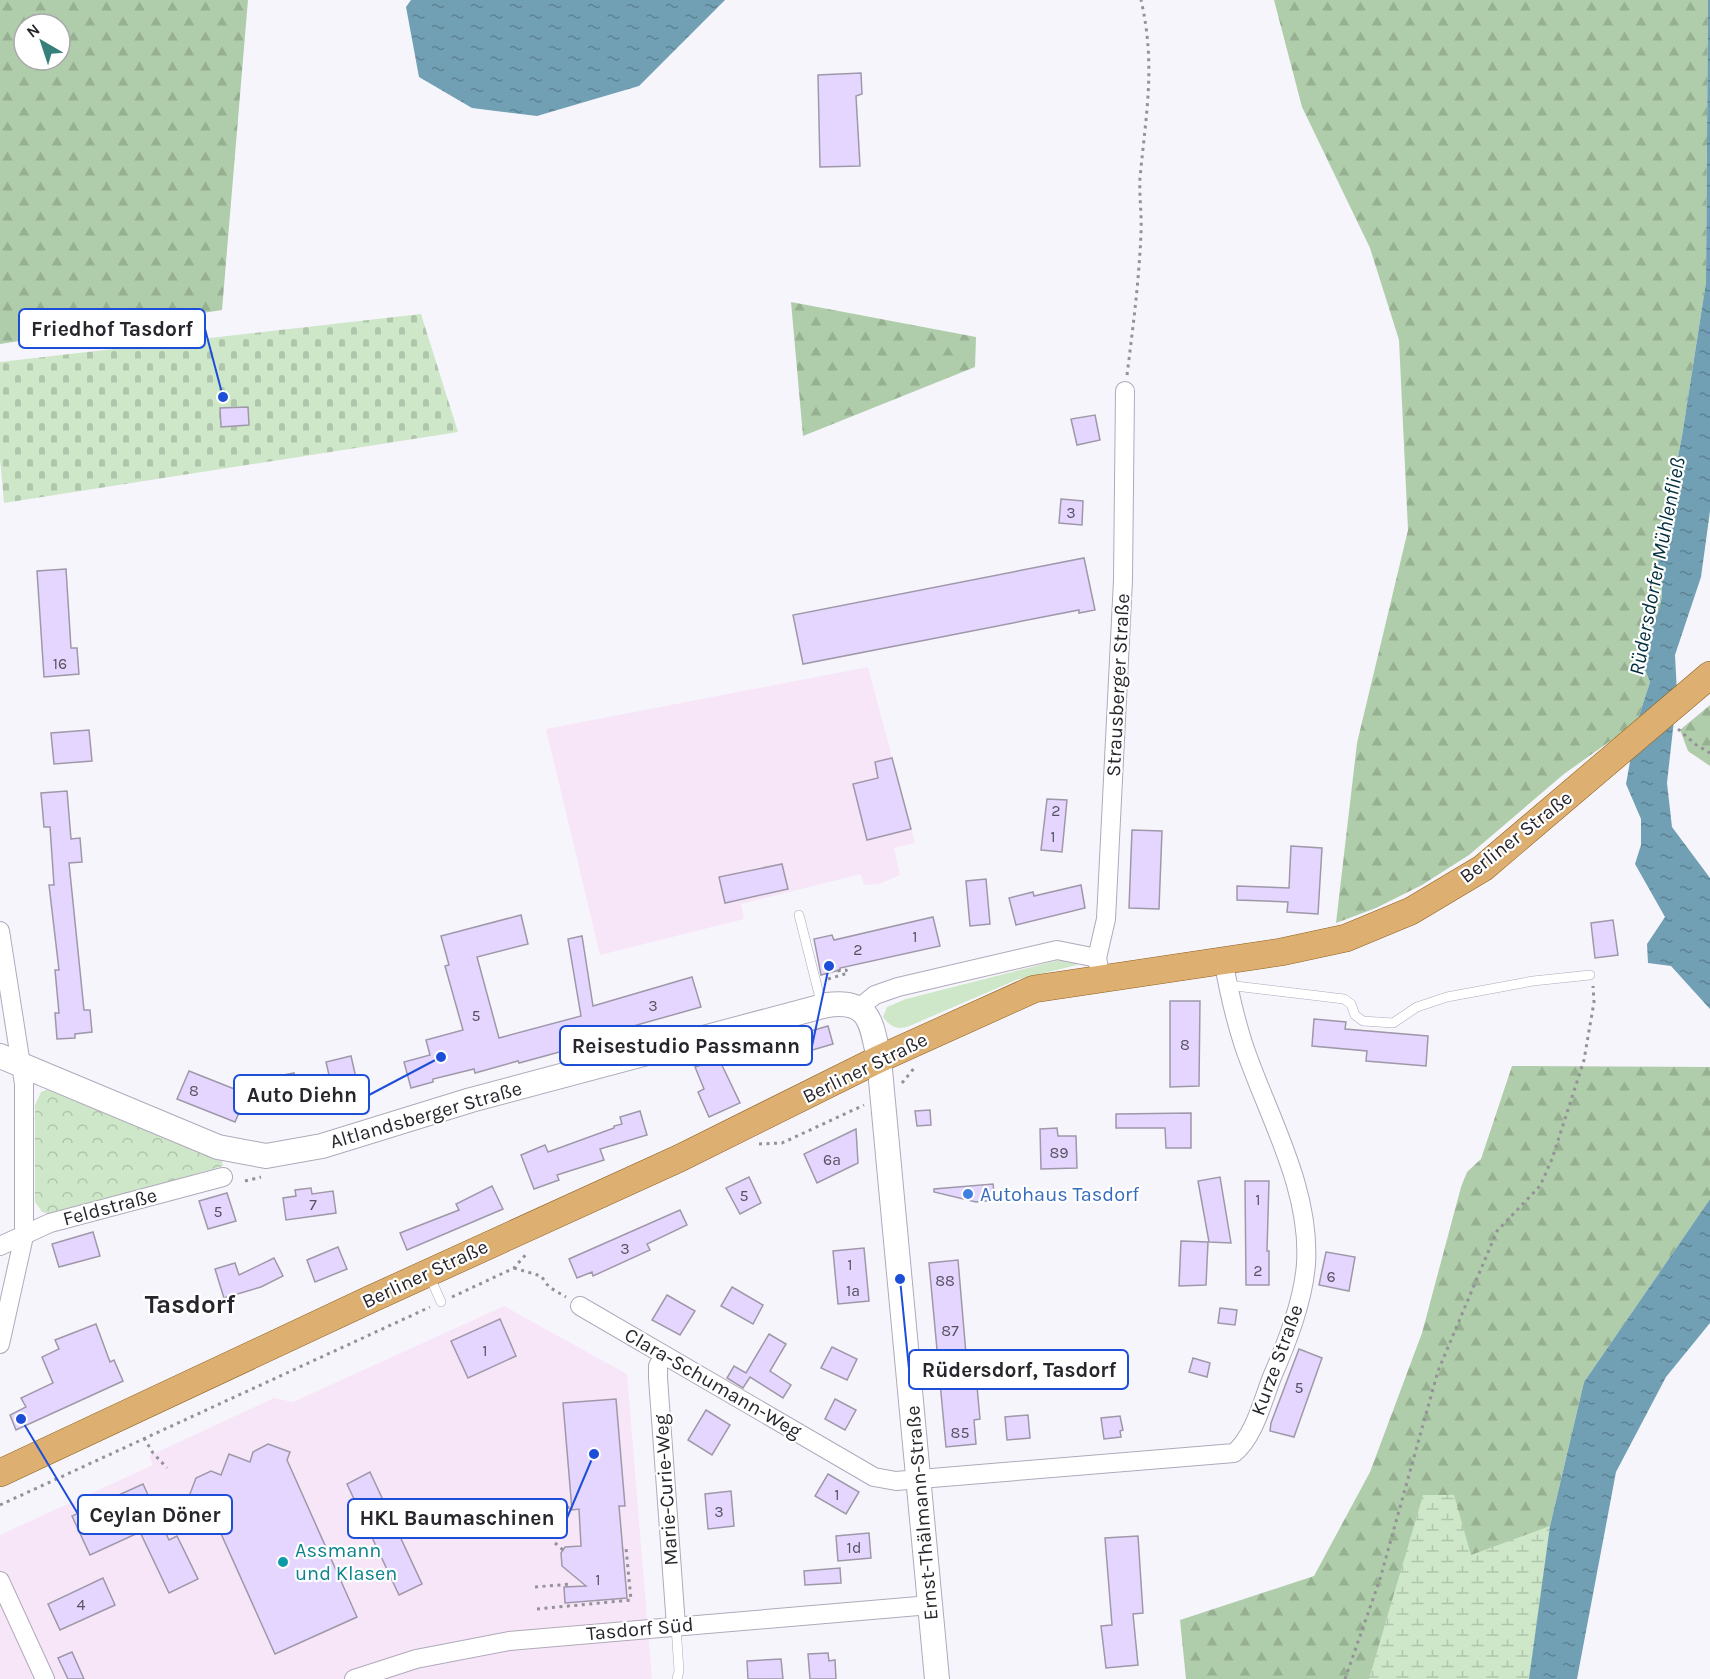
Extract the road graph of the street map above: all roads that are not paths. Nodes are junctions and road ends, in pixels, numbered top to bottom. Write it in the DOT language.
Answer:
graph roads {
  1 [pos="1125,391"];
  2 [pos="1710,675"];
  3 [pos="799,915"];
  4 [pos="0,931"];
  5 [pos="1223,959"];
  6 [pos="1099,968"];
  7 [pos="1590,975"];
  8 [pos="1227,985"];
  9 [pos="822,1006"];
  10 [pos="860,1007"];
  11 [pos="879,1059"];
  12 [pos="10,1060"];
  13 [pos="223,1177"];
  14 [pos="24,1236"];
  15 [pos="0,1246"];
  16 [pos="428,1273"];
  17 [pos="441,1302"];
  18 [pos="580,1306"];
  19 [pos="0,1344"];
  20 [pos="664,1355"];
  21 [pos="0,1473"];
  22 [pos="919,1479"];
  23 [pos="0,1581"];
  24 [pos="930,1605"];
  25 [pos="676,1626"];
  26 [pos="45,1679"];
  27 [pos="354,1679"];
  28 [pos="677,1679"];
  29 [pos="937,1679"];
  1 -- 6 [label="street, Strausberger Straße"];
  2 -- 5 [label="main road, Berliner Straße"];
  3 -- 9 [label="lane"];
  4 -- 12 [label="street"];
  5 -- 6 [label="main road, Berliner Straße"];
  5 -- 8 [label="street, Kurze Straße"];
  6 -- 10 [label="street"];
  6 -- 11 [label="main road, Berliner Straße"];
  7 -- 8 [label="lane"];
  8 -- 22 [label="street, Kurze Straße"];
  9 -- 10 [label="main road, Altlandsberger Straße"];
  9 -- 12 [label="main road, Altlandsberger Straße"];
  10 -- 11 [label="main road"];
  11 -- 16 [label="main road, Berliner Straße"];
  11 -- 22 [label="main road, Ernst-Thälmann-Straße"];
  12 -- 14 [label="street"];
  13 -- 14 [label="street, Feldstraße"];
  14 -- 15 [label="street, Feldstraße"];
  14 -- 19 [label="street"];
  16 -- 17 [label="lane"];
  16 -- 21 [label="main road, Berliner Straße"];
  18 -- 20 [label="street, Clara-Schumann-Weg"];
  20 -- 22 [label="street, Clara-Schumann-Weg"];
  20 -- 25 [label="street, Marie-Curie-Weg"];
  22 -- 24 [label="main road, Ernst-Thälmann-Straße"];
  23 -- 26 [label="street"];
  24 -- 25 [label="street, Tasdorf Süd"];
  24 -- 29 [label="main road, Ernst-Thälmann-Straße"];
  25 -- 27 [label="street, Tasdorf Süd"];
  25 -- 28 [label="lane"];
}
